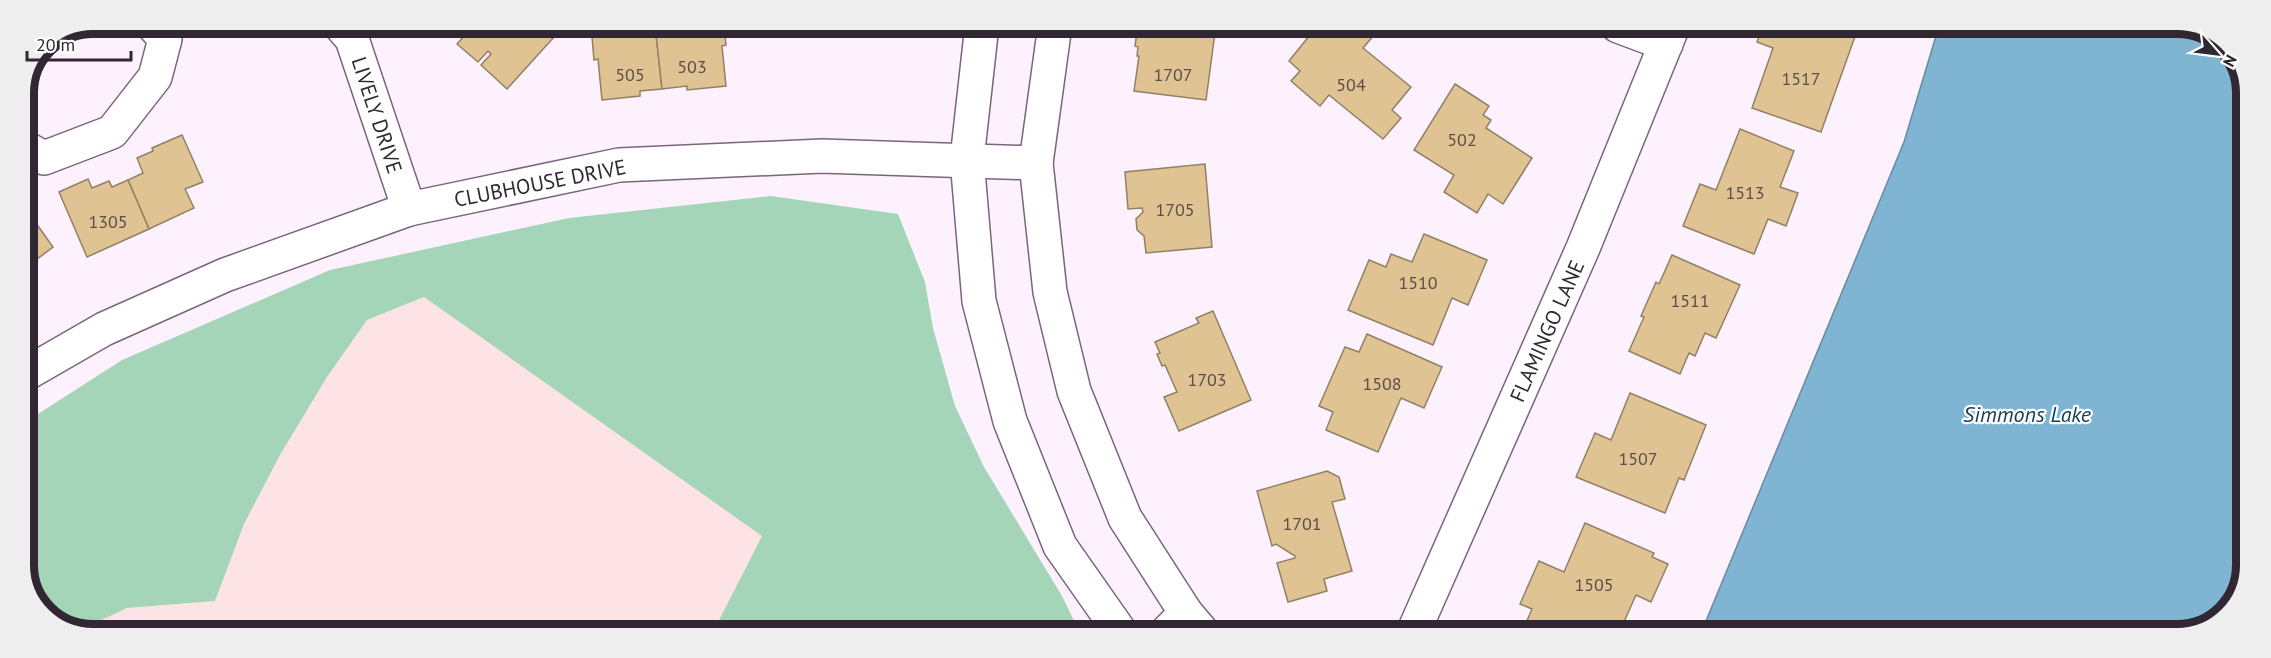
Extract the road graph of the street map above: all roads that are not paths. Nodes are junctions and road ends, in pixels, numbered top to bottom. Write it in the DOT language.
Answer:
graph roads {
  1 [pos="161,34"];
  2 [pos="348,34"];
  3 [pos="980,34"];
  4 [pos="1054,34"];
  5 [pos="1669,35"];
  6 [pos="34,153"];
  7 [pos="967,159"];
  8 [pos="1036,163"];
  9 [pos="408,209"];
  10 [pos="35,369"];
  11 [pos="1115,624"];
  12 [pos="1184,624"];
  13 [pos="1417,624"];
  1 -- 6 [label="street"];
  2 -- 9 [label="street, LIVELY DRIVE"];
  3 -- 7 [label="street"];
  4 -- 8 [label="street"];
  5 -- 13 [label="street, FLAMINGO LANE"];
  7 -- 8 [label="street, CLUBHOUSE DRIVE"];
  7 -- 9 [label="street, CLUBHOUSE DRIVE"];
  7 -- 11 [label="street"];
  8 -- 12 [label="street"];
  9 -- 10 [label="street, CLUBHOUSE DRIVE"];
}
